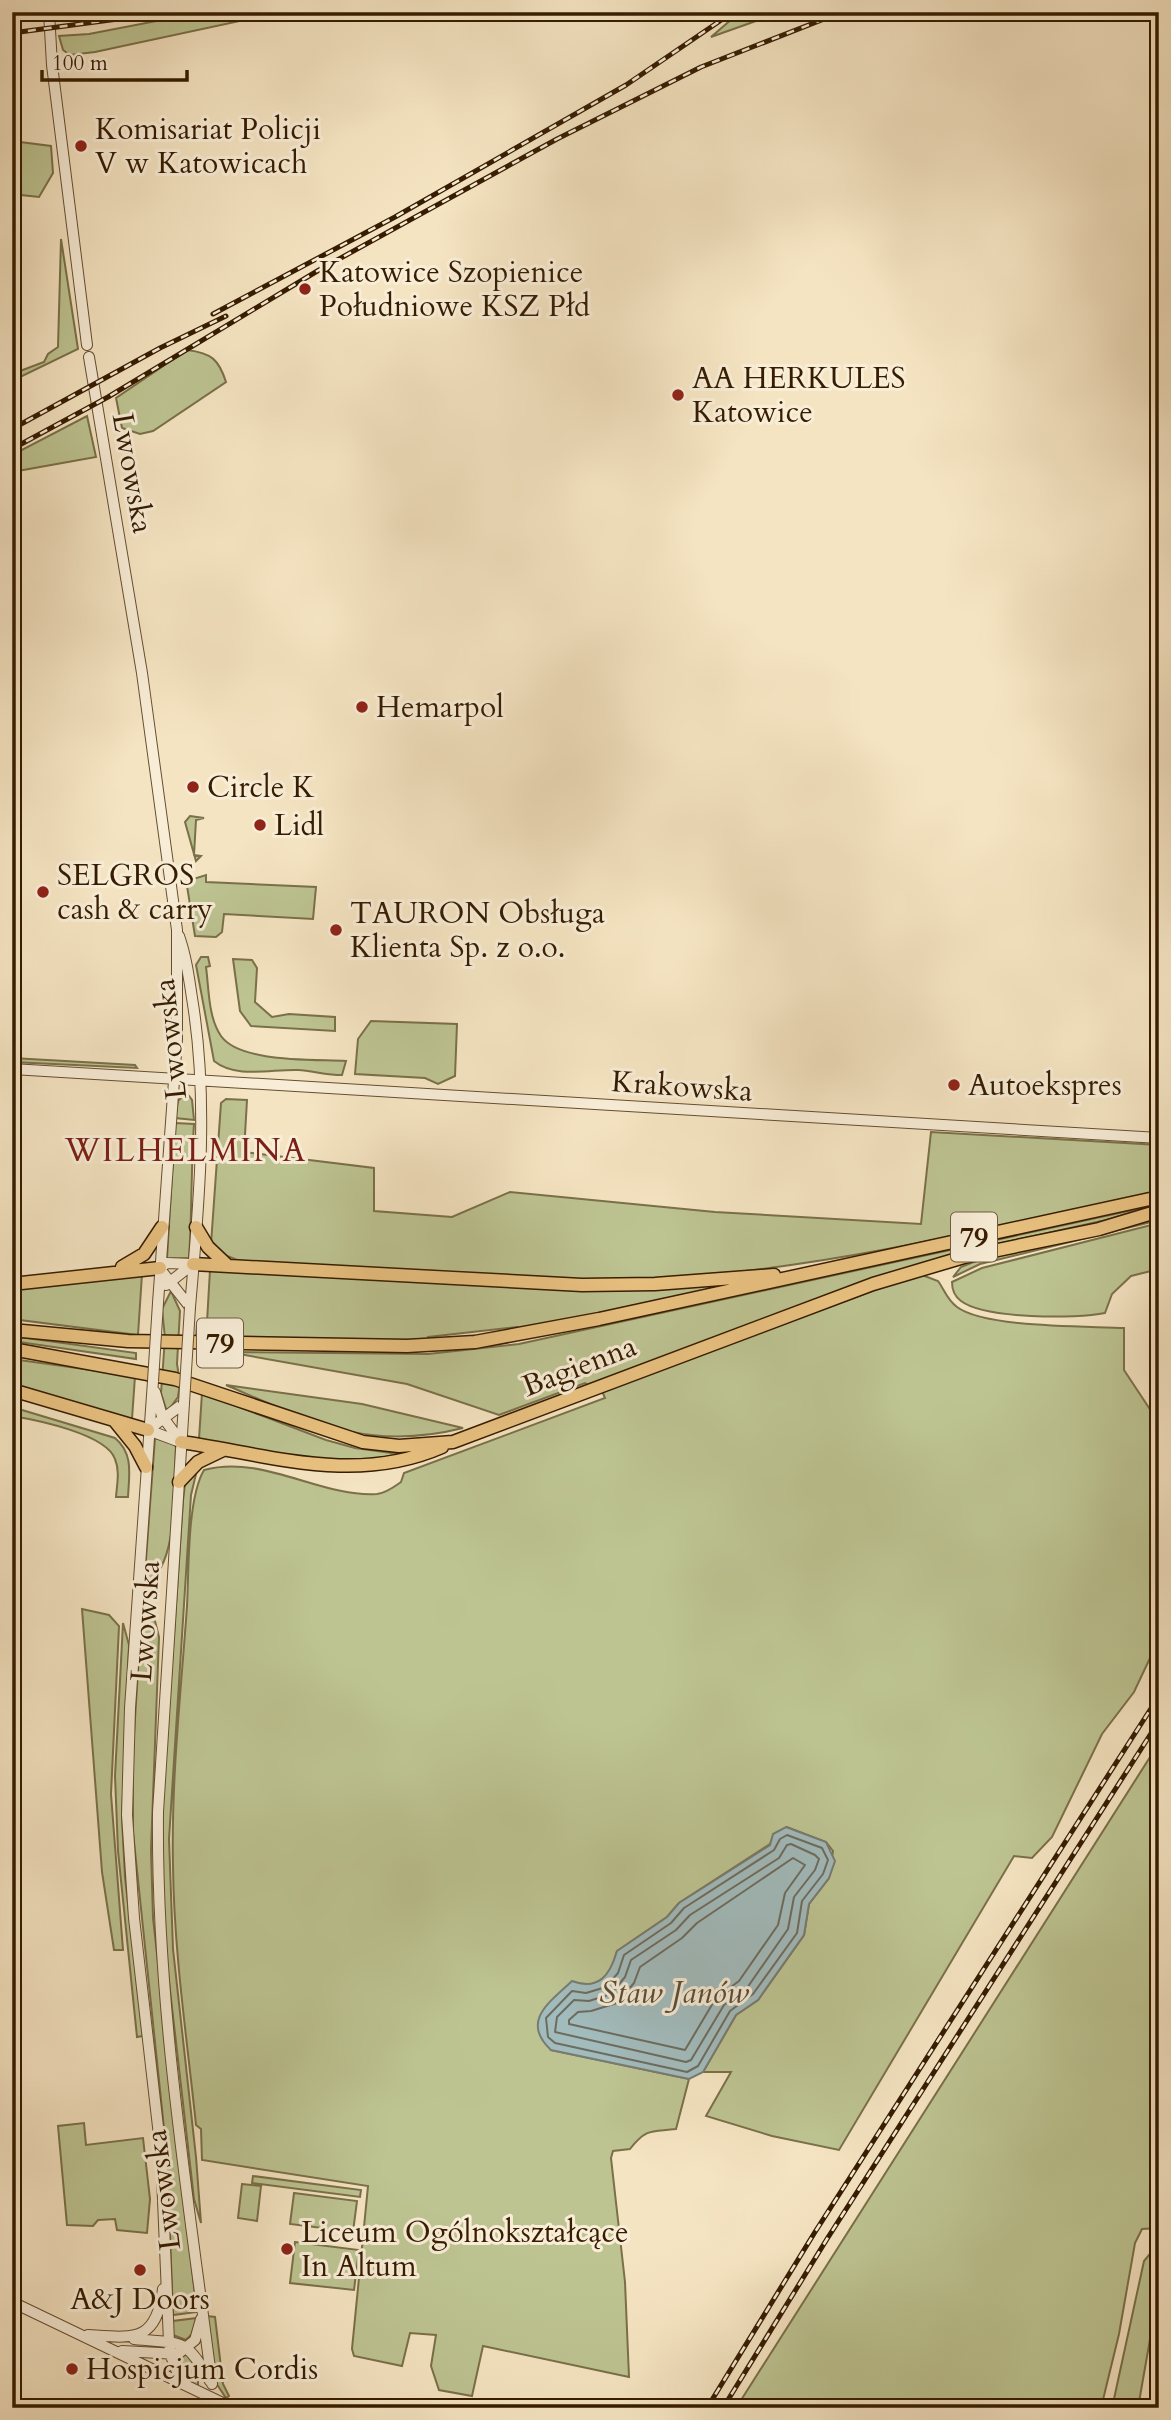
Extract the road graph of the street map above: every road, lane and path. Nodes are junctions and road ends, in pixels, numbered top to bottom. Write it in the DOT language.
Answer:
graph roads {
  1 [pos="49,12"];
  2 [pos="87,345"];
  3 [pos="89,357"];
  4 [pos="177,930"];
  5 [pos="12,1069"];
  6 [pos="174,1078"];
  7 [pos="202,1081"];
  8 [pos="1159,1138"];
  9 [pos="1159,1197"];
  10 [pos="1159,1211"];
  11 [pos="162,1227"];
  12 [pos="196,1227"];
  13 [pos="193,1264"];
  14 [pos="227,1265"];
  15 [pos="160,1268"];
  16 [pos="115,1270"];
  17 [pos="802,1274"];
  18 [pos="169,1282"];
  19 [pos="12,1284"];
  20 [pos="158,1298"];
  21 [pos="190,1307"];
  22 [pos="12,1330"];
  23 [pos="12,1349"];
  24 [pos="153,1381"];
  25 [pos="12,1390"];
  26 [pos="184,1403"];
  27 [pos="165,1418"];
  28 [pos="113,1420"];
  29 [pos="148,1430"];
  30 [pos="181,1442"];
  31 [pos="453,1442"];
  32 [pos="223,1450"];
  33 [pos="146,1467"];
  34 [pos="179,1482"];
  35 [pos="166,2271"];
  36 [pos="12,2302"];
  37 [pos="202,2315"];
  38 [pos="82,2335"];
  39 [pos="131,2338"];
  40 [pos="169,2342"];
  41 [pos="189,2347"];
  42 [pos="116,2351"];
  43 [pos="171,2356"];
  44 [pos="181,2382"];
  45 [pos="212,2384"];
  46 [pos="216,2398"];
  47 [pos="233,2408"];
  1 -- 2 [label="street"];
  3 -- 4 [label="street, Lwowska"];
  4 -- 6 [label="street, Lwowska"];
  4 -- 7 [label="street, Lwowska"];
  5 -- 6 [label="street"];
  6 -- 7 [label="street, Krakowska"];
  6 -- 11 [label="street, Lwowska"];
  7 -- 8 [label="street, Krakowska"];
  7 -- 12 [label="street, Lwowska"];
  9 -- 17 [label="main road, Bagienna / 79"];
  10 -- 31 [label="main road, Bagienna / 79"];
  11 -- 15 [label="street, Lwowska"];
  11 -- 16 [label="main road"];
  12 -- 13 [label="street, Lwowska"];
  12 -- 14 [label="main road"];
  13 -- 14 [label="main road"];
  13 -- 15 [label="street"];
  13 -- 18 [label="street"];
  13 -- 21 [label="street, Lwowska"];
  14 -- 17 [label="main road"];
  15 -- 16 [label="main road"];
  15 -- 18 [label="street"];
  15 -- 20 [label="street, Lwowska"];
  16 -- 19 [label="main road"];
  17 -- 22 [label="main road, Bagienna / 79"];
  18 -- 20 [label="street"];
  18 -- 21 [label="street"];
  20 -- 24 [label="street, Lwowska, bridge"];
  21 -- 26 [label="street, Lwowska, bridge"];
  23 -- 31 [label="main road, Bagienna / 79"];
  24 -- 27 [label="street"];
  24 -- 29 [label="street, Lwowska"];
  25 -- 28 [label="main road"];
  26 -- 27 [label="street"];
  26 -- 30 [label="street, Lwowska"];
  27 -- 29 [label="street"];
  27 -- 30 [label="street"];
  28 -- 29 [label="main road"];
  28 -- 33 [label="main road"];
  29 -- 30 [label="street"];
  29 -- 33 [label="street, Lwowska"];
  30 -- 32 [label="main road"];
  30 -- 34 [label="street, Lwowska"];
  31 -- 32 [label="main road"];
  32 -- 34 [label="main road"];
  33 -- 35 [label="street, Lwowska"];
  34 -- 37 [label="street, Lwowska"];
  35 -- 39 [label="street, Lwowska"];
  35 -- 40 [label="street, Lwowska"];
  36 -- 38 [label="street"];
  37 -- 41 [label="street, Lwowska"];
  37 -- 45 [label="street, Lwowska"];
  38 -- 39 [label="street"];
  38 -- 42 [label="street"];
  39 -- 40 [label="street"];
  40 -- 41 [label="street"];
  40 -- 43 [label="street, Lwowska"];
  41 -- 43 [label="street"];
  41 -- 45 [label="street"];
  42 -- 43 [label="street"];
  42 -- 44 [label="street"];
  43 -- 44 [label="street, Lwowska"];
  44 -- 46 [label="street"];
  45 -- 46 [label="street"];
  46 -- 47 [label="street"];
}
